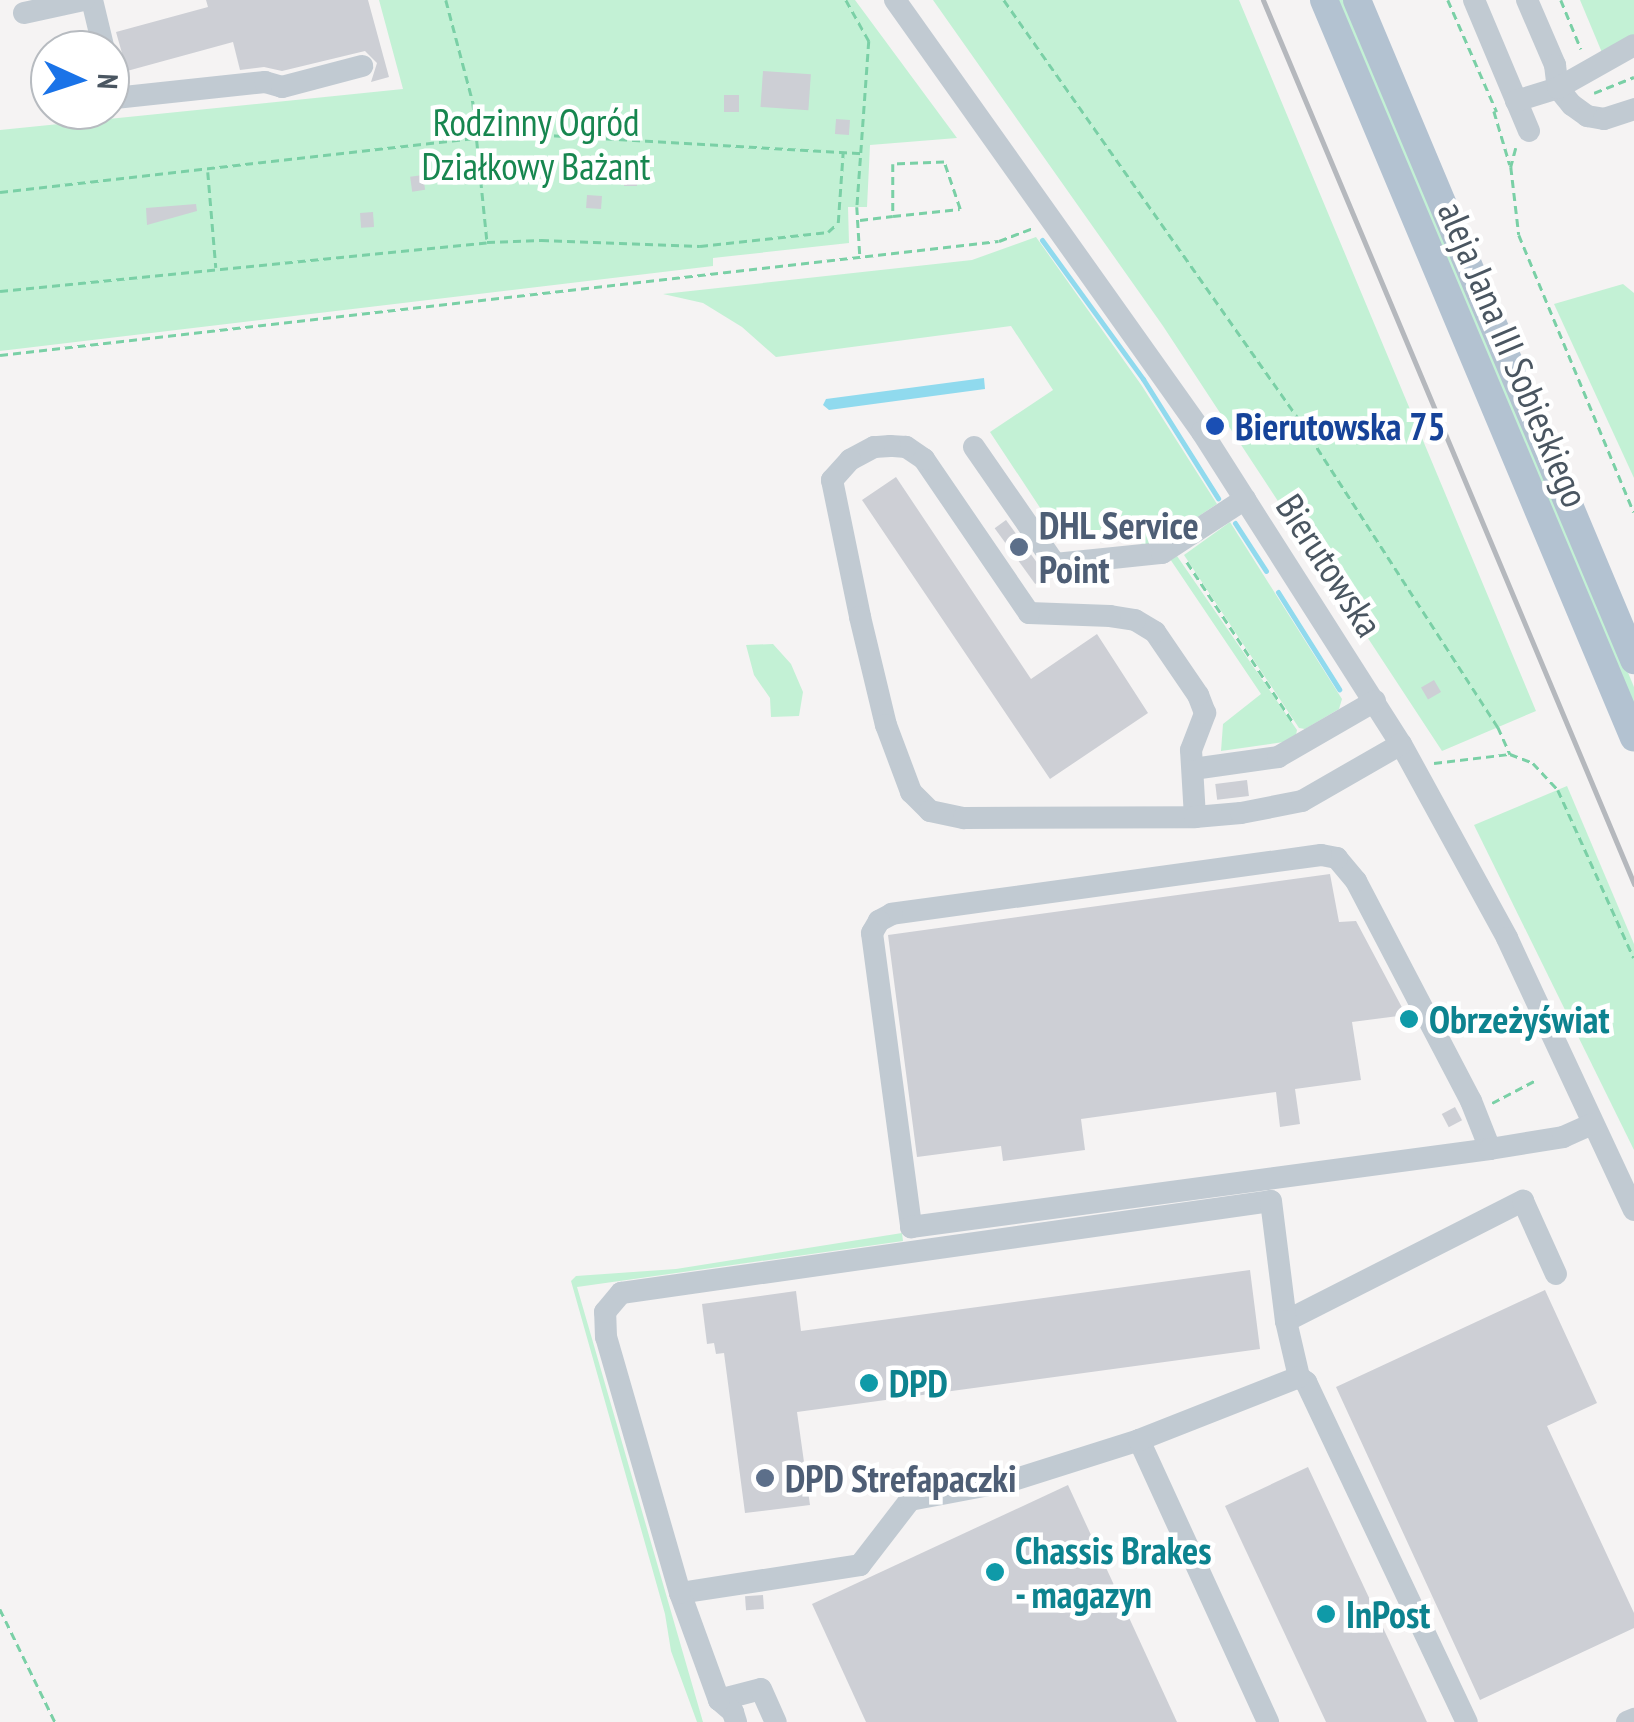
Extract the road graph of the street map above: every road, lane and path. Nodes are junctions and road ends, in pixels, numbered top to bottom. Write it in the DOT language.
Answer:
graph roads {
  1 [pos="84,0"];
  2 [pos="92,0"];
  3 [pos="446,0"];
  4 [pos="846,0"];
  5 [pos="894,0"];
  6 [pos="1004,0"];
  7 [pos="1324,0"];
  8 [pos="1357,0"];
  9 [pos="1448,0"];
  10 [pos="1474,0"];
  11 [pos="1527,0"];
  12 [pos="1561,0"];
  13 [pos="24,14"];
  14 [pos="99,30"];
  15 [pos="1634,45"];
  16 [pos="362,66"];
  17 [pos="1589,69"];
  18 [pos="1634,77"];
  19 [pos="1558,88"];
  20 [pos="130,96"];
  21 [pos="1583,98"];
  22 [pos="1634,109"];
  23 [pos="1515,115"];
  24 [pos="476,131"];
  25 [pos="476,138"];
  26 [pos="843,152"];
  27 [pos="862,153"];
  28 [pos="1511,167"];
  29 [pos="208,170"];
  30 [pos="0,192"];
  31 [pos="1049,214"];
  32 [pos="893,216"];
  33 [pos="858,220"];
  34 [pos="487,242"];
  35 [pos="860,257"];
  36 [pos="217,272"];
  37 [pos="0,291"];
  38 [pos="0,356"];
  39 [pos="974,446"];
  40 [pos="1245,498"];
  41 [pos="1634,512"];
  42 [pos="1175,544"];
  43 [pos="1634,660"];
  44 [pos="1375,701"];
  45 [pos="1634,738"];
  46 [pos="1307,743"];
  47 [pos="1402,744"];
  48 [pos="1510,754"];
  49 [pos="1193,769"];
  50 [pos="1418,771"];
  51 [pos="1195,816"];
  52 [pos="1634,958"];
  53 [pos="1536,1080"];
  54 [pos="1475,1110"];
  55 [pos="1592,1124"];
  56 [pos="1490,1150"];
  57 [pos="1634,1210"];
  58 [pos="1556,1274"];
  59 [pos="1286,1321"];
  60 [pos="1300,1377"];
  61 [pos="1139,1440"];
  62 [pos="680,1594"];
  63 [pos="0,1610"];
  64 [pos="716,1711"];
  65 [pos="55,1722"];
  66 [pos="736,1722"];
  67 [pos="776,1722"];
  68 [pos="1268,1722"];
  69 [pos="1467,1722"];
  1 -- 13 [label="street"];
  2 -- 14 [label="street"];
  3 -- 24 [label="path"];
  4 -- 27 [label="path"];
  5 -- 31 [label="street, Bierutowska"];
  6 -- 48 [label="path"];
  7 -- 45 [label="main road, aleja Jana III Sobieskiego"];
  8 -- 43 [label="main road, aleja Jana III Sobieskiego"];
  9 -- 23 [label="path"];
  10 -- 23 [label="street"];
  11 -- 19 [label="street"];
  12 -- 17 [label="path"];
  15 -- 17 [label="street"];
  16 -- 20 [label="street"];
  17 -- 19 [label="street"];
  18 -- 21 [label="path"];
  19 -- 22 [label="street"];
  19 -- 23 [label="street"];
  23 -- 28 [label="path"];
  23 -- 28 [label="path"];
  24 -- 25 [label="path"];
  24 -- 26 [label="path"];
  25 -- 29 [label="path"];
  25 -- 34 [label="path"];
  26 -- 27 [label="path"];
  26 -- 34 [label="path"];
  27 -- 33 [label="path"];
  28 -- 41 [label="path"];
  29 -- 30 [label="path"];
  29 -- 36 [label="path"];
  31 -- 35 [label="path"];
  31 -- 40 [label="street, Bierutowska"];
  32 -- 32 [label="path"];
  32 -- 33 [label="path"];
  33 -- 35 [label="path"];
  34 -- 36 [label="path"];
  35 -- 38 [label="path"];
  36 -- 37 [label="path"];
  39 -- 42 [label="street"];
  40 -- 42 [label="street"];
  40 -- 44 [label="street, Bierutowska"];
  42 -- 46 [label="path"];
  44 -- 46 [label="street"];
  44 -- 47 [label="street, Bierutowska"];
  46 -- 49 [label="street"];
  47 -- 50 [label="street, Bierutowska"];
  47 -- 51 [label="street"];
  48 -- 50 [label="path"];
  48 -- 52 [label="path"];
  49 -- 51 [label="street"];
  49 -- 51 [label="street"];
  50 -- 55 [label="street, Bierutowska"];
  53 -- 54 [label="path"];
  54 -- 56 [label="street"];
  54 -- 56 [label="street"];
  55 -- 56 [label="street"];
  55 -- 57 [label="street, Bierutowska"];
  58 -- 59 [label="street"];
  59 -- 60 [label="street"];
  59 -- 62 [label="street"];
  60 -- 61 [label="street"];
  60 -- 69 [label="street"];
  61 -- 62 [label="street"];
  61 -- 68 [label="street"];
  62 -- 64 [label="street"];
  63 -- 65 [label="path"];
  64 -- 66 [label="street"];
  64 -- 67 [label="street"];
}
